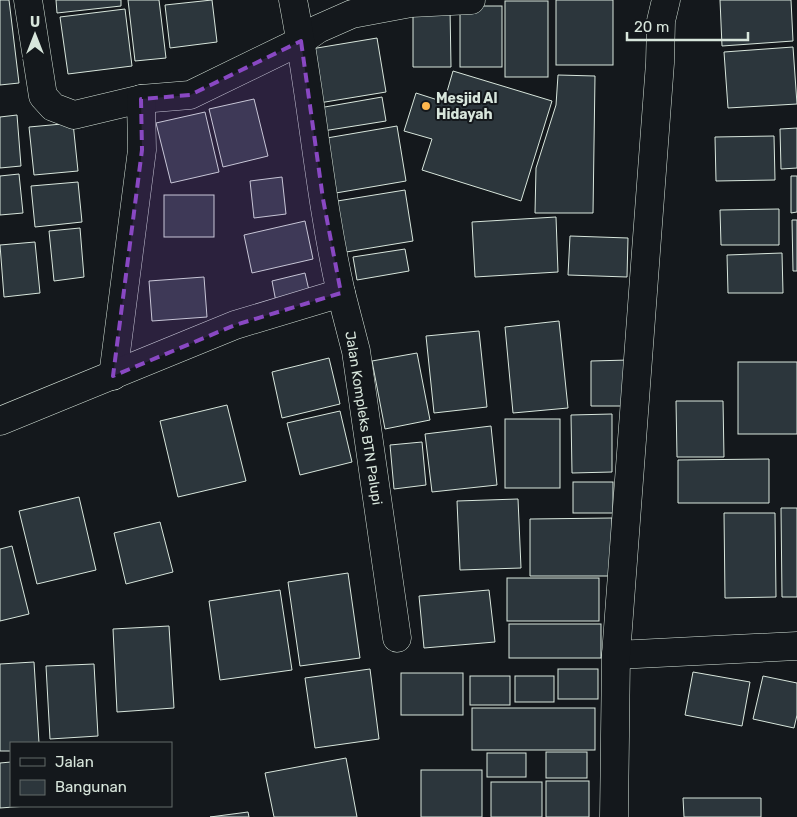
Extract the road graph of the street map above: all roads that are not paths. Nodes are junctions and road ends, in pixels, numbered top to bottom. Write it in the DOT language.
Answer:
graph roads {
  1 [pos="28,0"];
  2 [pos="293,0"];
  3 [pos="471,0"];
  4 [pos="666,0"];
  5 [pos="301,41"];
  6 [pos="141,99"];
  7 [pos="341,293"];
  8 [pos="112,376"];
  9 [pos="0,421"];
  10 [pos="397,638"];
  11 [pos="797,646"];
  12 [pos="616,655"];
  13 [pos="614,817"];
  1 -- 6 [label="street"];
  2 -- 5 [label="street, Jalan Kompleks BTN Palupi"];
  3 -- 5 [label="street"];
  4 -- 12 [label="street"];
  5 -- 6 [label="street"];
  5 -- 7 [label="street, Jalan Kompleks BTN Palupi"];
  6 -- 8 [label="street"];
  7 -- 8 [label="street"];
  7 -- 10 [label="street, Jalan Kompleks BTN Palupi"];
  8 -- 9 [label="street"];
  11 -- 12 [label="street"];
  12 -- 13 [label="street"];
}
